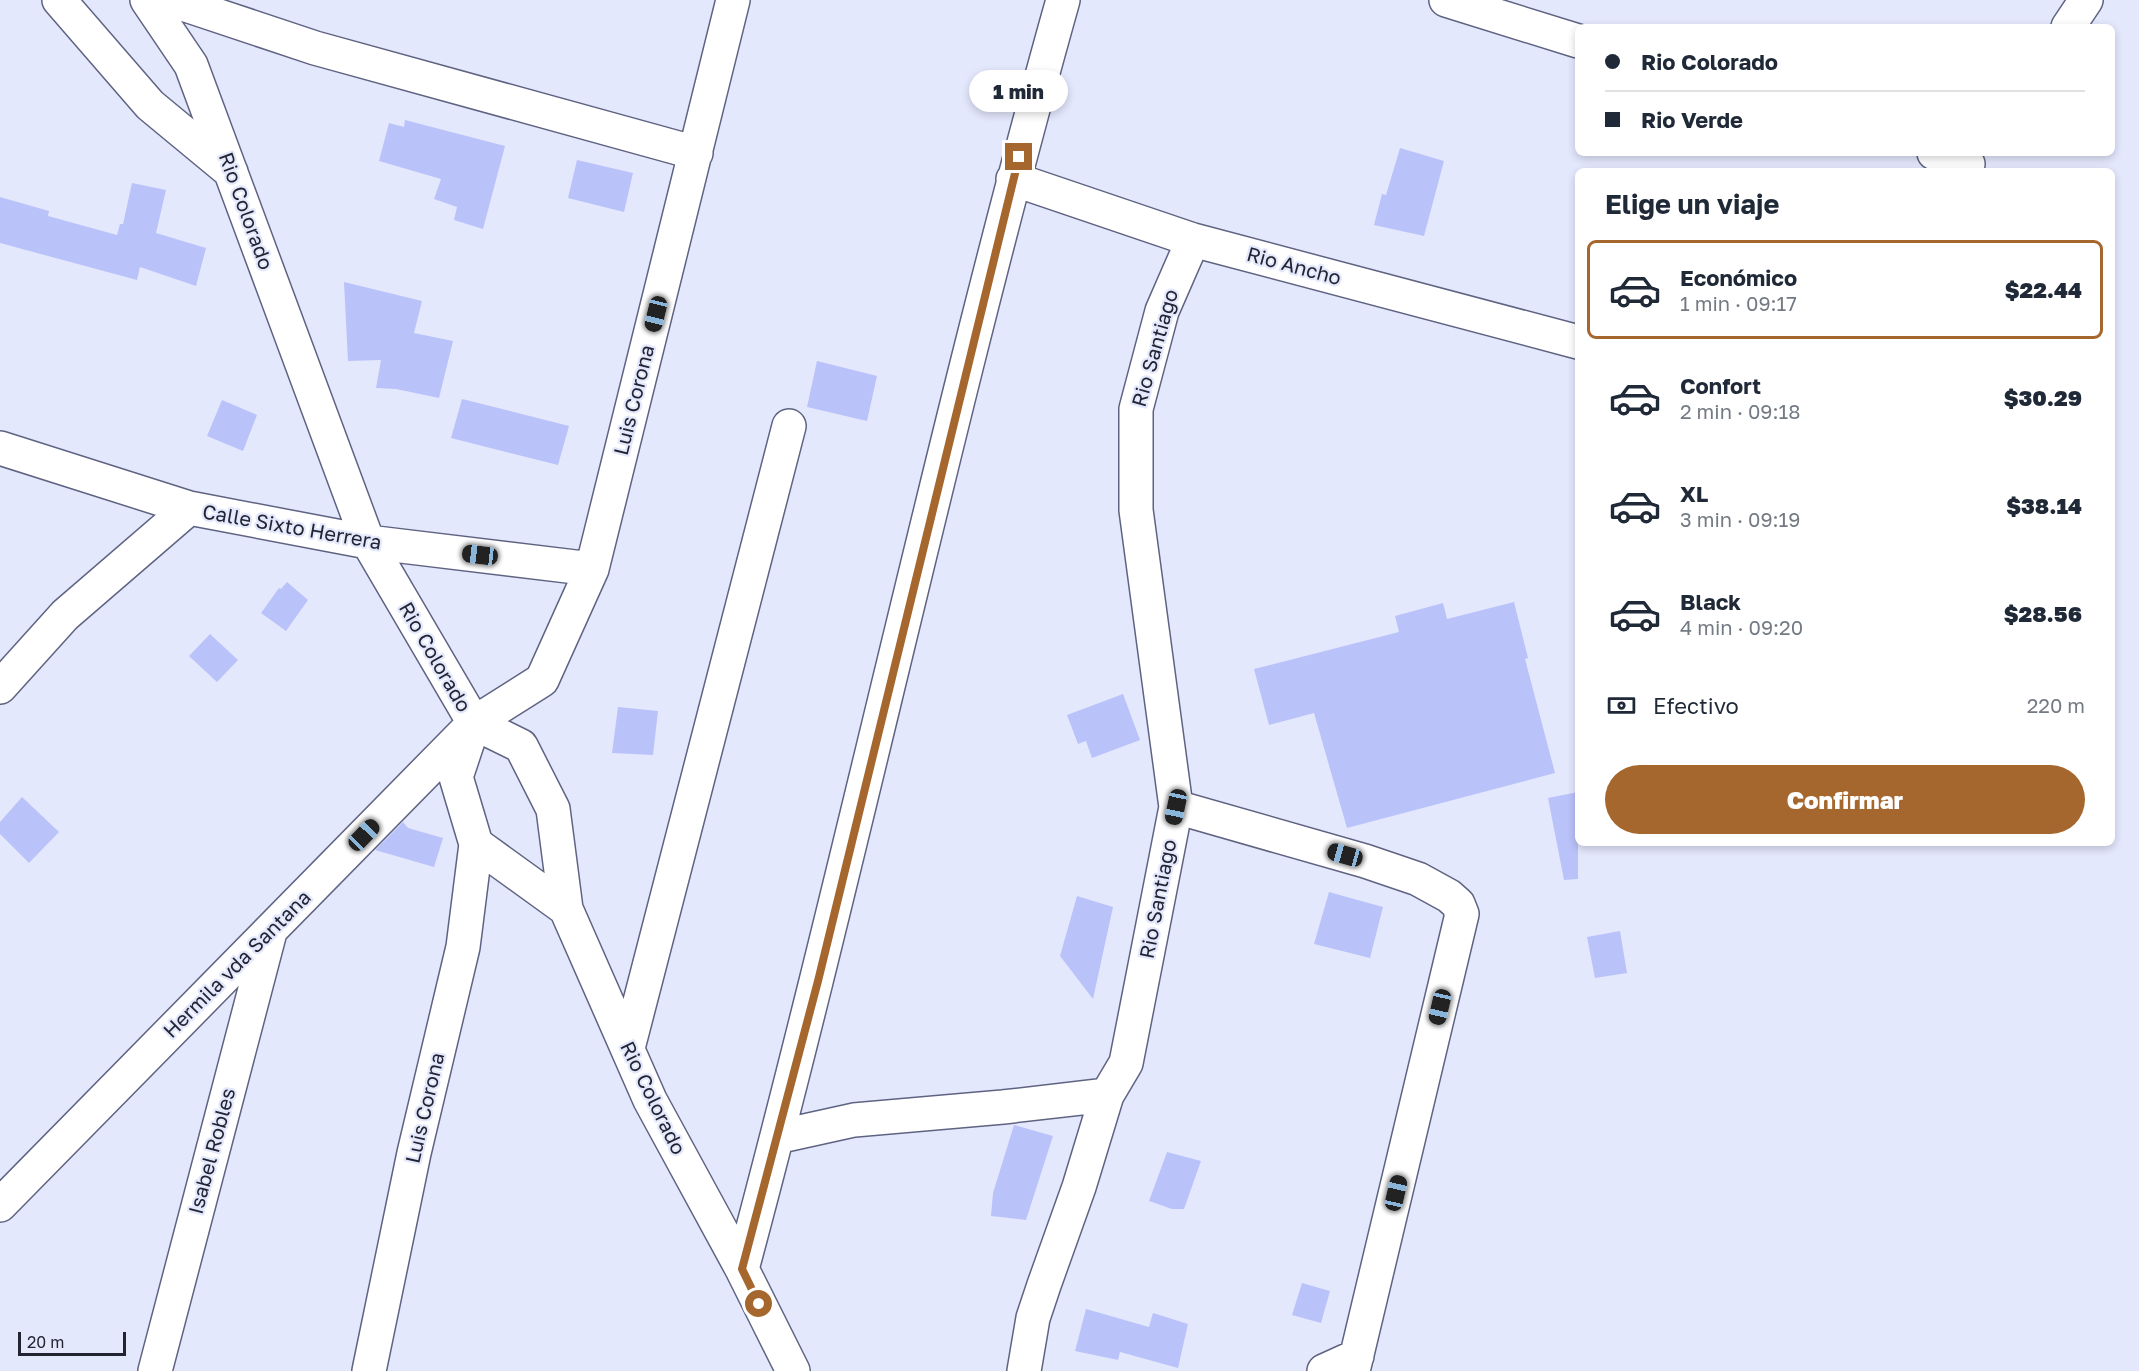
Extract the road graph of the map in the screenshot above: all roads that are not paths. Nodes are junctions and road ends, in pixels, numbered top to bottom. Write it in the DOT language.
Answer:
graph roads {
  1 [pos="59,0"];
  2 [pos="147,0"];
  3 [pos="171,0"];
  4 [pos="733,0"];
  5 [pos="1063,0"];
  6 [pos="1446,0"];
  7 [pos="2086,0"];
  8 [pos="2070,24"];
  9 [pos="1575,40"];
  10 [pos="696,153"];
  11 [pos="1946,156"];
  12 [pos="1969,162"];
  13 [pos="232,172"];
  14 [pos="1013,179"];
  15 [pos="1193,240"];
  16 [pos="1575,341"];
  17 [pos="789,426"];
  18 [pos="0,448"];
  19 [pos="189,508"];
  20 [pos="368,542"];
  21 [pos="592,568"];
  22 [pos="0,687"];
  23 [pos="474,723"];
  24 [pos="1176,807"];
  25 [pos="476,844"];
  26 [pos="566,909"];
  27 [pos="270,931"];
  28 [pos="628,1048"];
  29 [pos="1107,1095"];
  30 [pos="777,1137"];
  31 [pos="0,1205"];
  32 [pos="742,1269"];
  33 [pos="1355,1364"];
  34 [pos="154,1371"];
  35 [pos="369,1371"];
  36 [pos="793,1371"];
  37 [pos="1024,1371"];
  38 [pos="1324,1371"];
  1 -- 13 [label="street"];
  2 -- 13 [label="street, Rio Colorado"];
  3 -- 10 [label="street"];
  4 -- 10 [label="street, Luis Corona"];
  5 -- 14 [label="street"];
  6 -- 9 [label="street"];
  7 -- 8 [label="street"];
  10 -- 21 [label="street, Luis Corona"];
  11 -- 12 [label="street"];
  13 -- 20 [label="street, Rio Colorado"];
  14 -- 15 [label="street, Rio Ancho"];
  14 -- 30 [label="street"];
  15 -- 16 [label="street, Rio Ancho"];
  15 -- 24 [label="street, Rio Santiago"];
  17 -- 28 [label="street"];
  18 -- 19 [label="street, Calle Sixto Herrera"];
  19 -- 20 [label="street, Calle Sixto Herrera"];
  19 -- 22 [label="street"];
  20 -- 21 [label="street, Calle Sixto Herrera"];
  20 -- 23 [label="street, Rio Colorado"];
  21 -- 23 [label="street, Luis Corona"];
  23 -- 25 [label="street, Rio Colorado"];
  23 -- 26 [label="street"];
  23 -- 27 [label="street, Hermila vda Santana"];
  24 -- 29 [label="street, Rio Santiago"];
  24 -- 33 [label="street"];
  25 -- 26 [label="street"];
  25 -- 35 [label="street, Luis Corona"];
  26 -- 28 [label="street, Rio Colorado"];
  27 -- 31 [label="street, Hermila vda Santana"];
  27 -- 34 [label="street, Isabel Robles"];
  28 -- 32 [label="street, Rio Colorado"];
  29 -- 30 [label="street"];
  29 -- 37 [label="street, Rio Santiago"];
  30 -- 32 [label="street"];
  32 -- 36 [label="street, Rio Colorado"];
  33 -- 38 [label="street"];
}
